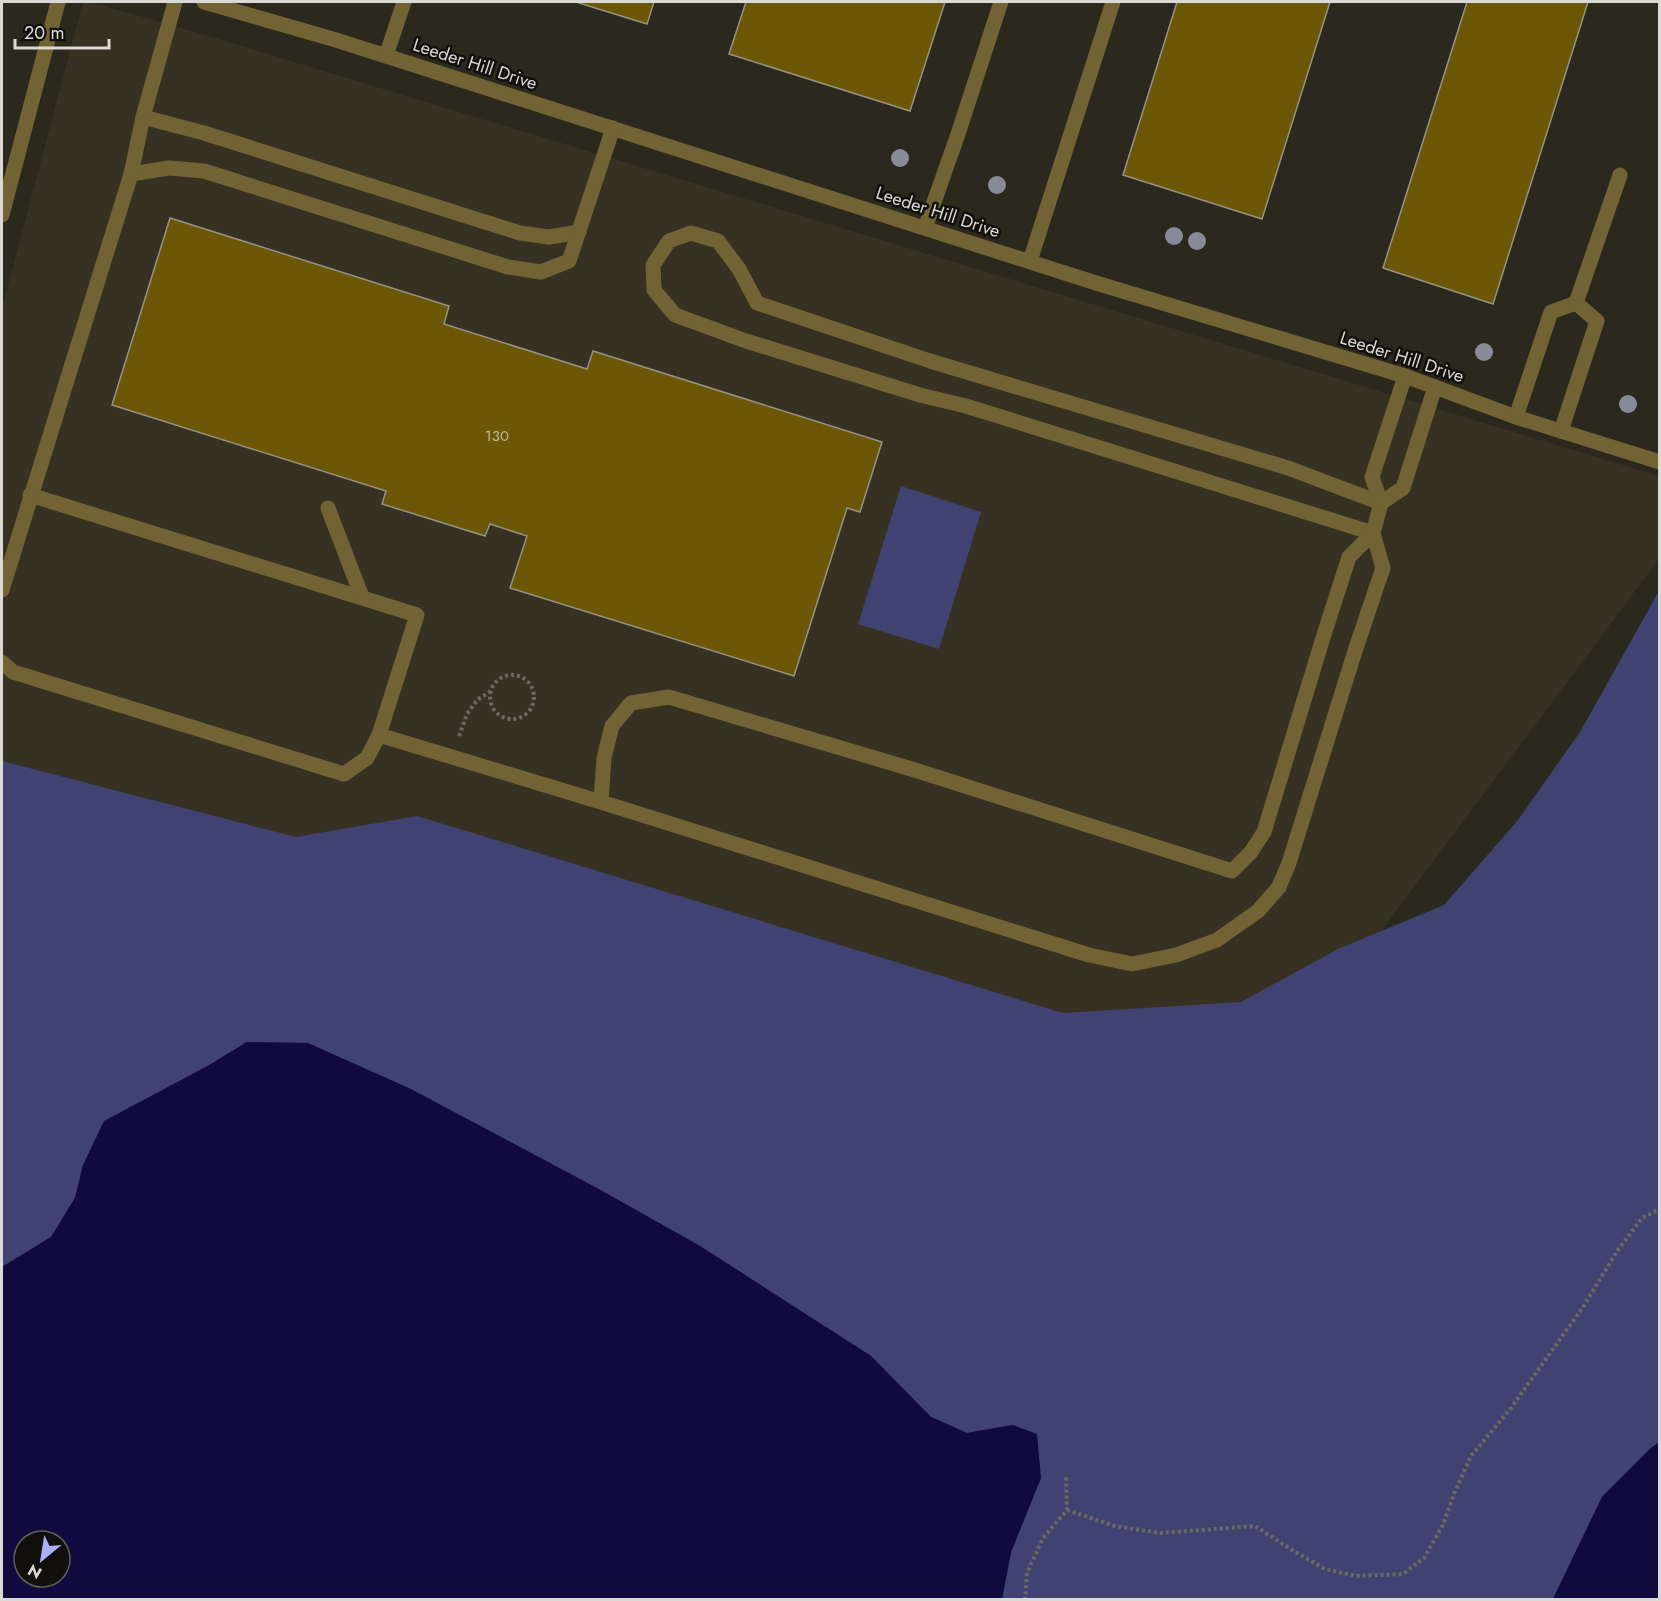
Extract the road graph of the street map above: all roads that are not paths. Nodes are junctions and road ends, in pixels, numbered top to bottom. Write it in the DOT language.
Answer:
graph roads {
  1 [pos="58,2"];
  2 [pos="175,2"];
  3 [pos="204,2"];
  4 [pos="404,2"];
  5 [pos="1001,2"];
  6 [pos="1113,2"];
  7 [pos="386,56"];
  8 [pos="143,117"];
  9 [pos="613,129"];
  10 [pos="131,174"];
  11 [pos="1620,175"];
  12 [pos="2,215"];
  13 [pos="925,228"];
  14 [pos="579,232"];
  15 [pos="1030,261"];
  16 [pos="1576,303"];
  17 [pos="1405,376"];
  18 [pos="1435,387"];
  19 [pos="1516,417"];
  20 [pos="1561,431"];
  21 [pos="1659,462"];
  22 [pos="30,495"];
  23 [pos="1381,503"];
  24 [pos="328,508"];
  25 [pos="1373,533"];
  26 [pos="2,590"];
  27 [pos="362,597"];
  28 [pos="2,662"];
  29 [pos="379,735"];
  30 [pos="601,802"];
  1 -- 12 [label="street"];
  2 -- 8 [label="street"];
  3 -- 7 [label="street, Leeder Hill Drive"];
  4 -- 7 [label="street"];
  5 -- 13 [label="street"];
  6 -- 15 [label="street"];
  7 -- 9 [label="street, Leeder Hill Drive"];
  8 -- 10 [label="street"];
  8 -- 14 [label="street"];
  9 -- 13 [label="street, Leeder Hill Drive"];
  9 -- 14 [label="street"];
  10 -- 14 [label="street"];
  10 -- 22 [label="street"];
  11 -- 16 [label="street"];
  13 -- 15 [label="street, Leeder Hill Drive"];
  15 -- 17 [label="street, Leeder Hill Drive"];
  16 -- 19 [label="street"];
  16 -- 20 [label="street"];
  17 -- 18 [label="street, Leeder Hill Drive"];
  17 -- 23 [label="street"];
  18 -- 19 [label="street, Leeder Hill Drive"];
  18 -- 23 [label="street"];
  19 -- 20 [label="street, Leeder Hill Drive"];
  20 -- 21 [label="street, Leeder Hill Drive"];
  22 -- 26 [label="street"];
  22 -- 27 [label="street"];
  23 -- 25 [label="street"];
  23 -- 25 [label="street"];
  24 -- 27 [label="street"];
  25 -- 30 [label="street"];
  25 -- 30 [label="street"];
  27 -- 29 [label="street"];
  28 -- 29 [label="street"];
  29 -- 30 [label="street"];
}
